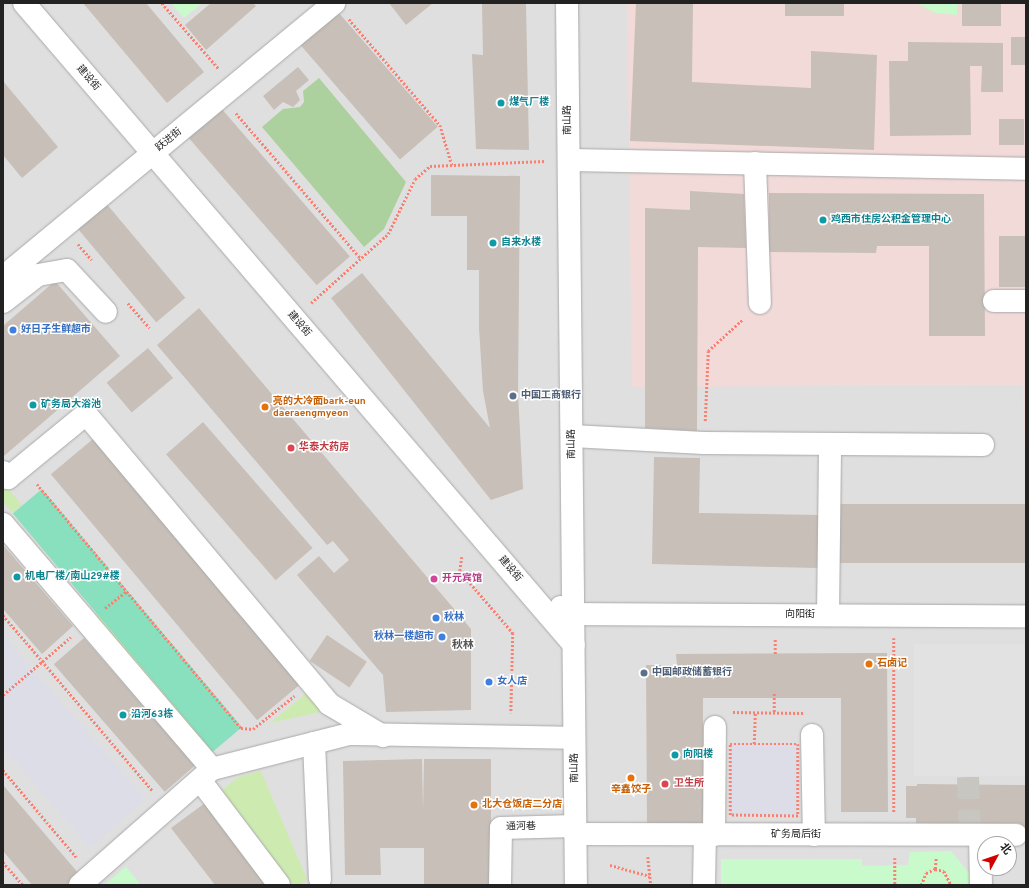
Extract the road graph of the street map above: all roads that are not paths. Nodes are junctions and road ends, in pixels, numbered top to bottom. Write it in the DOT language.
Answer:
graph roads {
  1 [pos="24,3"];
  2 [pos="567,3"];
  3 [pos="340,9"];
  4 [pos="152,153"];
  5 [pos="569,160"];
  6 [pos="755,164"];
  7 [pos="1026,169"];
  8 [pos="3,277"];
  9 [pos="994,301"];
  10 [pos="1026,301"];
  11 [pos="3,302"];
  12 [pos="760,303"];
  13 [pos="106,312"];
  14 [pos="572,436"];
  15 [pos="830,444"];
  16 [pos="983,445"];
  17 [pos="3,472"];
  18 [pos="3,524"];
  19 [pos="524,586"];
  20 [pos="573,614"];
  21 [pos="828,615"];
  22 [pos="1026,616"];
  23 [pos="574,645"];
  24 [pos="715,727"];
  25 [pos="812,734"];
  26 [pos="383,736"];
  27 [pos="574,738"];
  28 [pos="314,743"];
  29 [pos="206,775"];
  30 [pos="575,830"];
  31 [pos="709,835"];
  32 [pos="814,835"];
  33 [pos="980,835"];
  34 [pos="1016,835"];
  35 [pos="320,879"];
  36 [pos="86,880"];
  37 [pos="279,885"];
  38 [pos="500,885"];
  39 [pos="576,885"];
  40 [pos="704,885"];
  41 [pos="981,885"];
  1 -- 4 [label="street, 建设街"];
  2 -- 5 [label="street, 南山路"];
  3 -- 4 [label="street, 跃进街"];
  4 -- 8 [label="street, 跃进街"];
  4 -- 19 [label="street, 建设街"];
  5 -- 6 [label="street"];
  5 -- 14 [label="street, 南山路"];
  6 -- 7 [label="street"];
  6 -- 12 [label="street"];
  9 -- 10 [label="street"];
  11 -- 13 [label="street"];
  14 -- 15 [label="street"];
  14 -- 20 [label="street, 南山路"];
  15 -- 16 [label="street"];
  15 -- 21 [label="street"];
  17 -- 26 [label="street"];
  18 -- 29 [label="street"];
  19 -- 20 [label="street"];
  19 -- 23 [label="street, 建设街"];
  20 -- 21 [label="street, 向阳街"];
  20 -- 23 [label="street, 南山路"];
  21 -- 22 [label="street, 向阳街"];
  23 -- 27 [label="street, 南山路"];
  24 -- 31 [label="street"];
  25 -- 32 [label="street"];
  26 -- 27 [label="street"];
  26 -- 28 [label="street"];
  27 -- 30 [label="street, 南山路"];
  28 -- 29 [label="street"];
  28 -- 35 [label="street"];
  29 -- 36 [label="street"];
  29 -- 37 [label="street"];
  30 -- 31 [label="street, 矿务局后街"];
  30 -- 38 [label="street, 通河巷"];
  30 -- 39 [label="street, 南山路"];
  31 -- 32 [label="street, 矿务局后街"];
  31 -- 40 [label="street"];
  32 -- 33 [label="street, 矿务局后街"];
  33 -- 34 [label="street, 矿务局后街"];
  33 -- 41 [label="street"];
}
